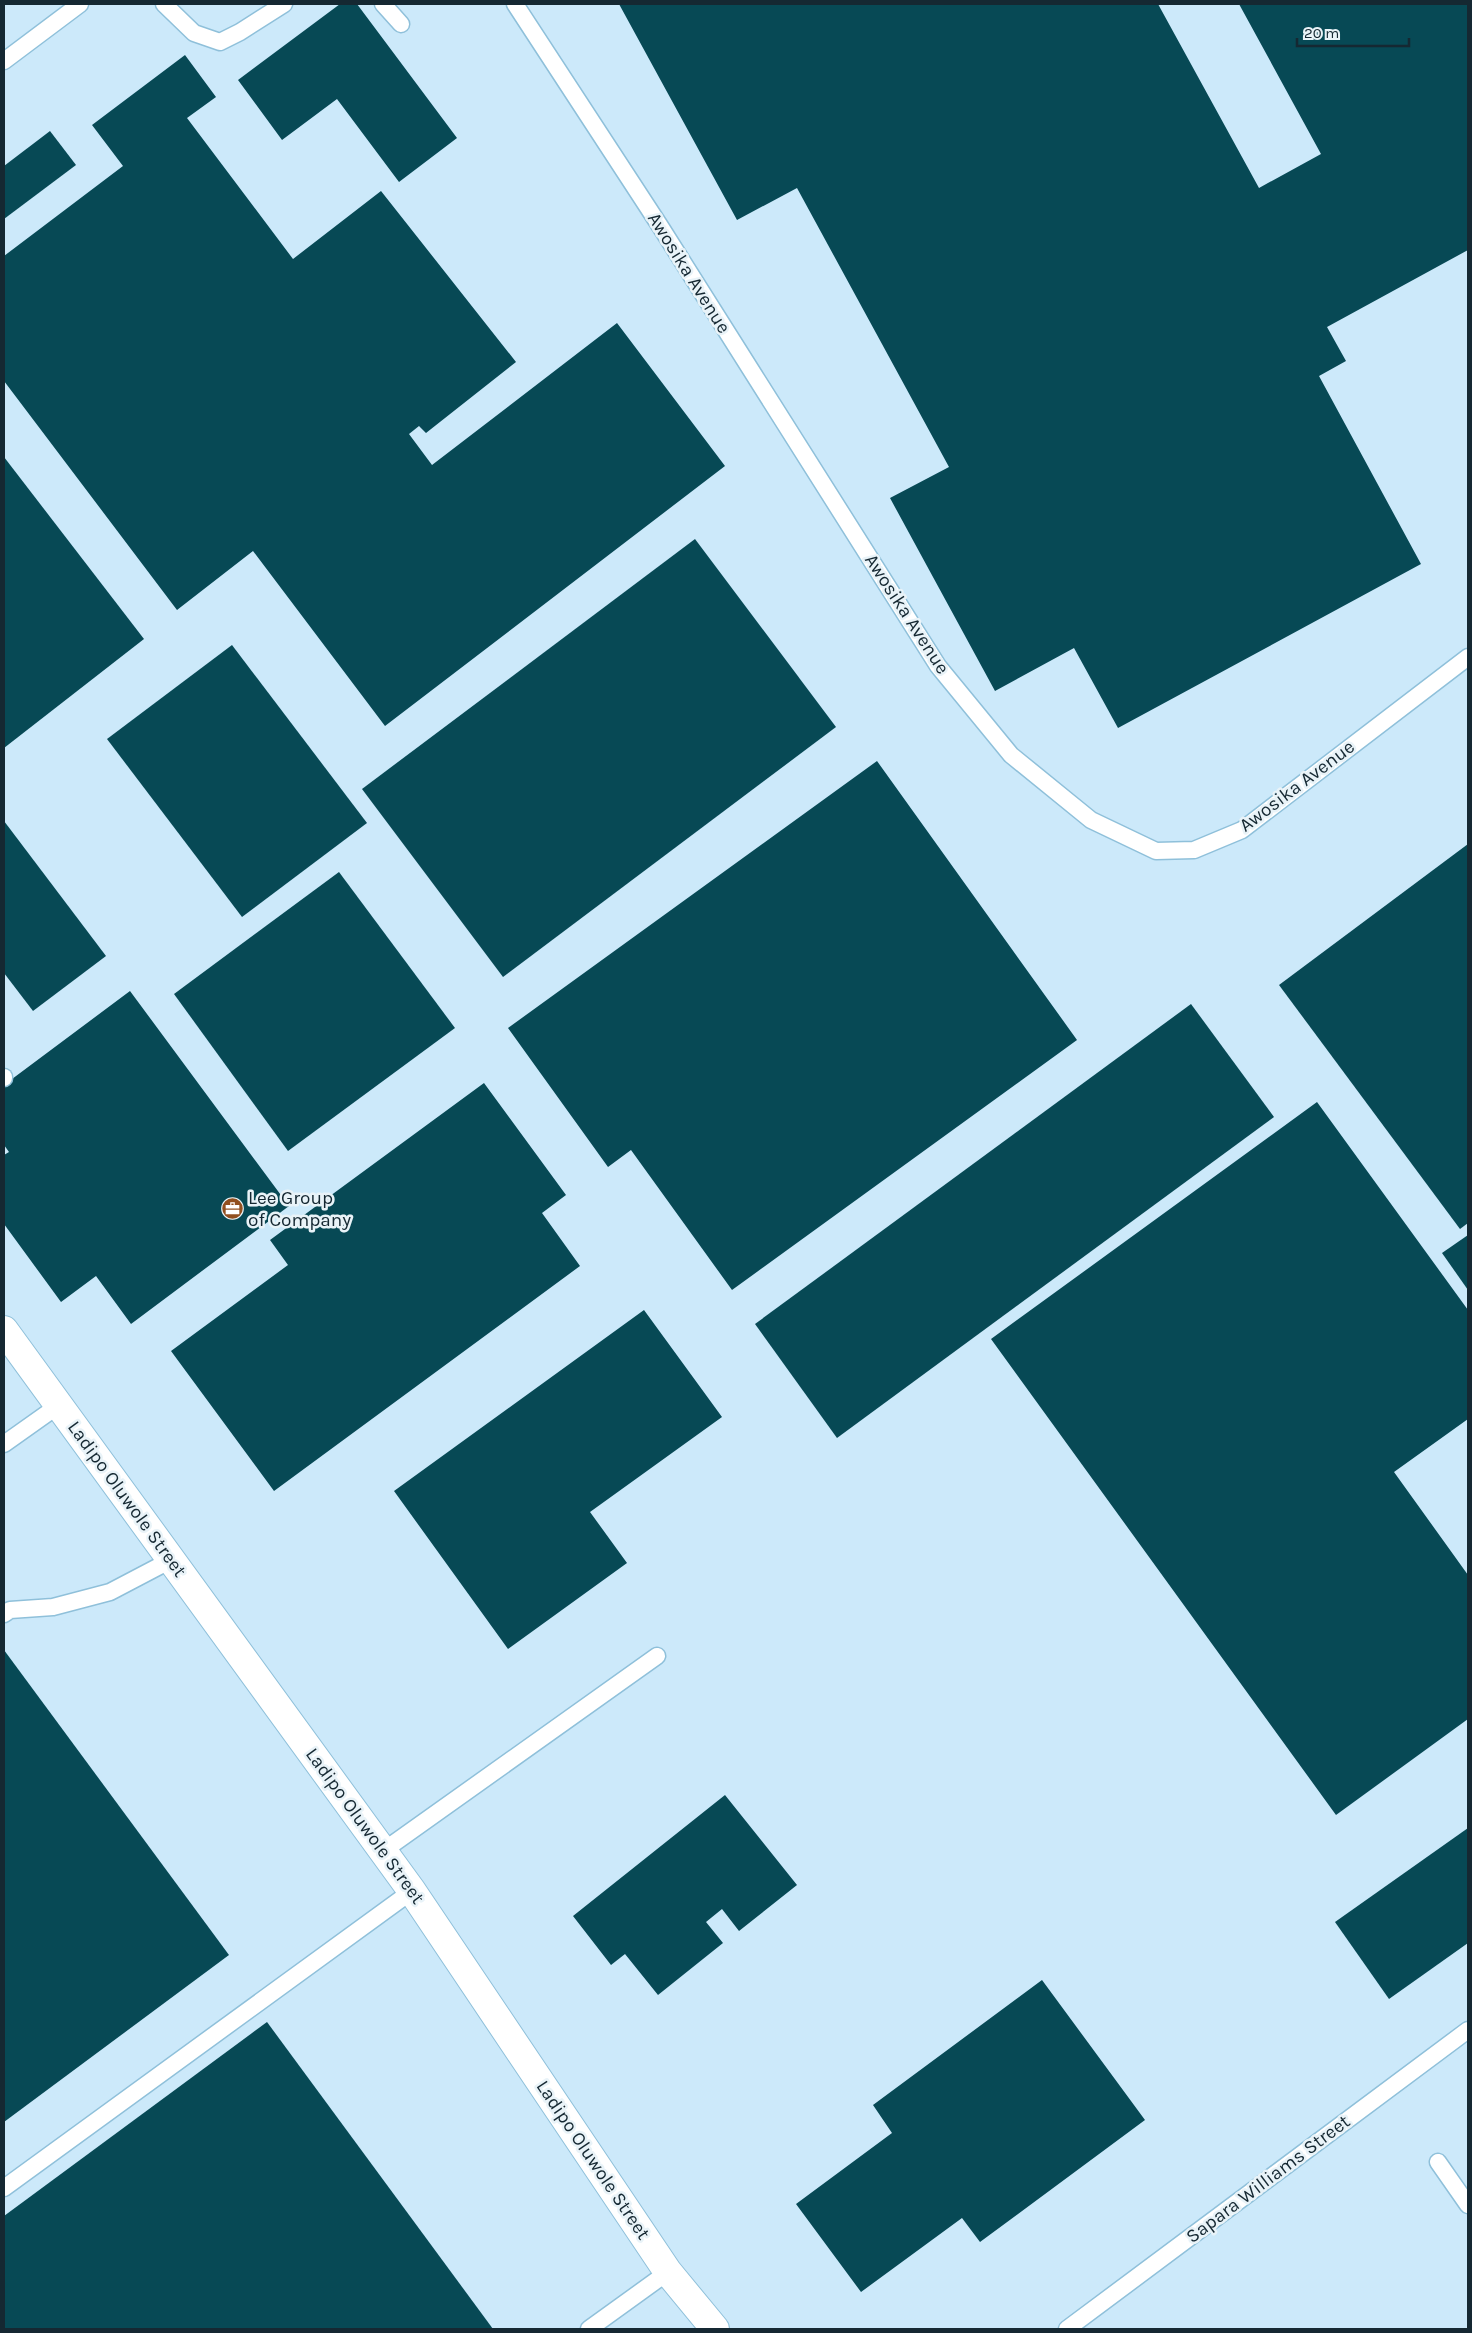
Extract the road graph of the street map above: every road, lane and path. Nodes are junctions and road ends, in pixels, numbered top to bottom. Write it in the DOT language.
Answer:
graph roads {
  1 [pos="80,4"];
  2 [pos="164,4"];
  3 [pos="284,4"];
  4 [pos="383,4"];
  5 [pos="516,4"];
  6 [pos="401,24"];
  7 [pos="4,61"];
  8 [pos="1468,657"];
  9 [pos="4,1330"];
  10 [pos="59,1406"];
  11 [pos="4,1444"];
  12 [pos="171,1560"];
  13 [pos="4,1614"];
  14 [pos="657,1656"];
  15 [pos="383,1851"];
  16 [pos="412,1891"];
  17 [pos="1468,2030"];
  18 [pos="1438,2162"];
  19 [pos="4,2188"];
  20 [pos="1468,2205"];
  21 [pos="668,2272"];
  22 [pos="589,2329"];
  23 [pos="715,2329"];
  24 [pos="1067,2329"];
  1 -- 7 [label="lane"];
  2 -- 3 [label="lane"];
  4 -- 6 [label="lane"];
  5 -- 8 [label="lane, Awosika Avenue"];
  9 -- 10 [label="street, Ladipo Oluwole Street"];
  10 -- 11 [label="lane"];
  10 -- 12 [label="street, Ladipo Oluwole Street"];
  12 -- 13 [label="lane"];
  12 -- 15 [label="street, Ladipo Oluwole Street"];
  14 -- 15 [label="lane"];
  15 -- 16 [label="street, Ladipo Oluwole Street"];
  16 -- 19 [label="lane"];
  16 -- 21 [label="street, Ladipo Oluwole Street"];
  17 -- 24 [label="lane, Sapara Williams Street"];
  18 -- 20 [label="lane"];
  21 -- 22 [label="lane"];
  21 -- 23 [label="street, Ladipo Oluwole Street"];
}
